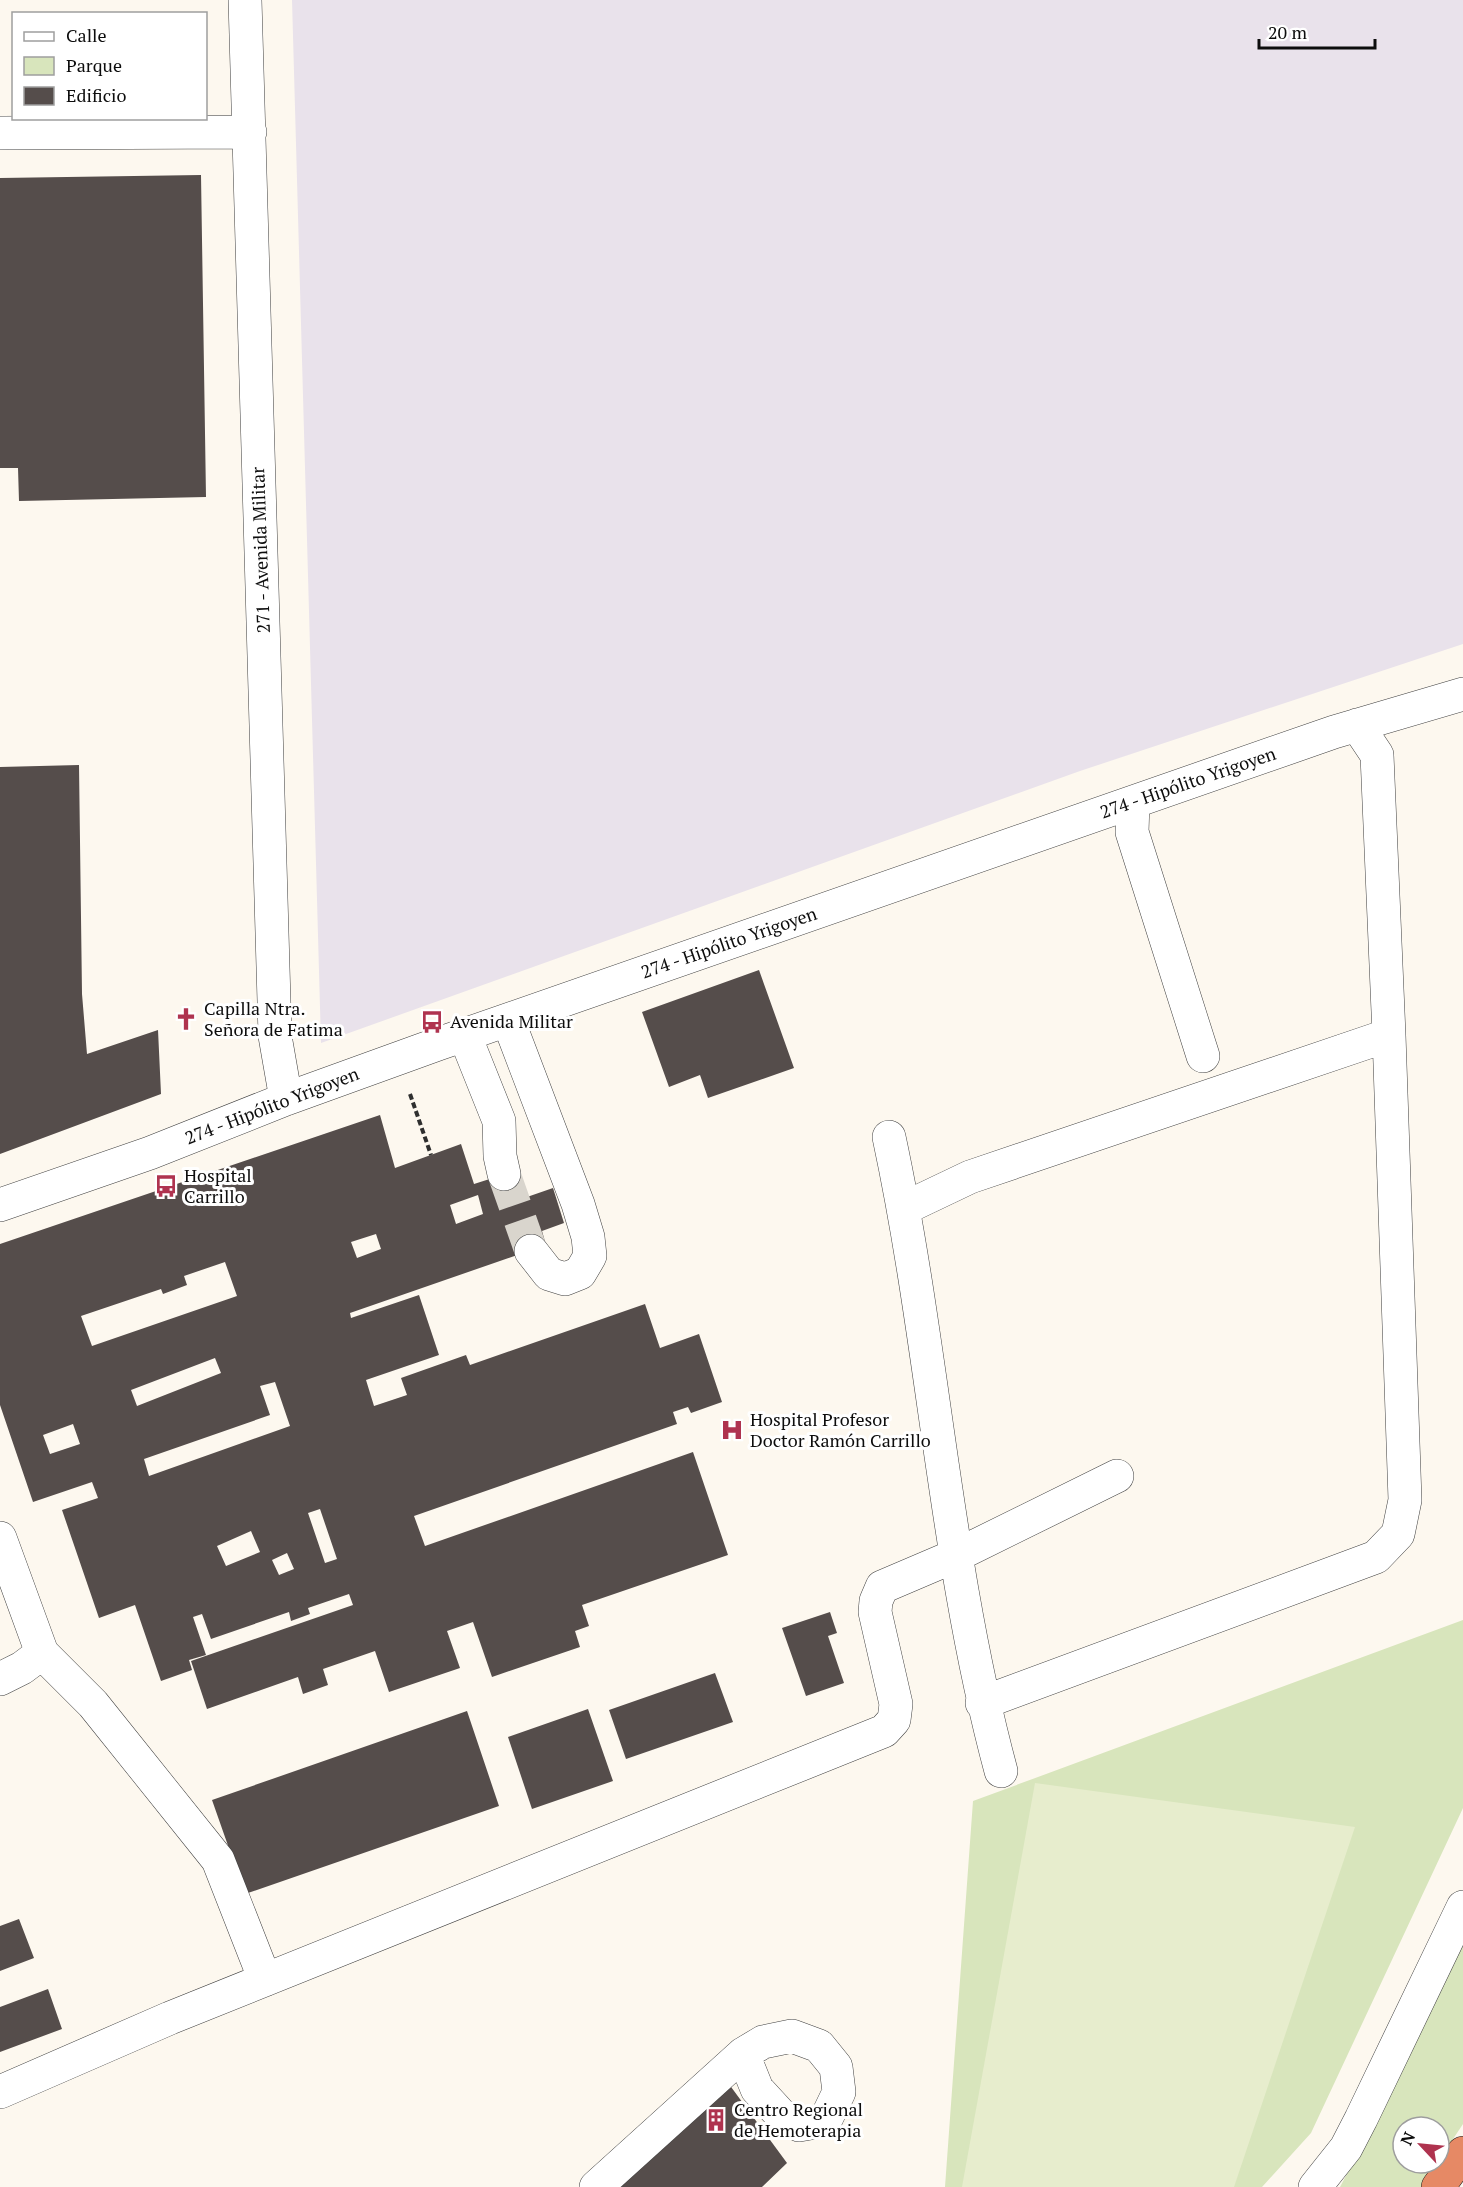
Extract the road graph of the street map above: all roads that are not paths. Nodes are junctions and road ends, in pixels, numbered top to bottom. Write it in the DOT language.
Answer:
graph roads {
  1 [pos="245,0"];
  2 [pos="250,132"];
  3 [pos="0,133"];
  4 [pos="1463,694"];
  5 [pos="1357,725"];
  6 [pos="1133,803"];
  7 [pos="508,1020"];
  8 [pos="1389,1035"];
  9 [pos="465,1036"];
  10 [pos="1203,1056"];
  11 [pos="286,1099"];
  12 [pos="890,1137"];
  13 [pos="504,1174"];
  14 [pos="0,1205"];
  15 [pos="905,1208"];
  16 [pos="531,1251"];
  17 [pos="1117,1476"];
  18 [pos="0,1538"];
  19 [pos="957,1555"];
  20 [pos="42,1653"];
  21 [pos="0,1679"];
  22 [pos="982,1703"];
  23 [pos="1001,1771"];
  24 [pos="1463,1907"];
  25 [pos="265,1980"];
  26 [pos="743,2054"];
  27 [pos="0,2092"];
  28 [pos="1463,2153"];
  29 [pos="596,2187"];
  30 [pos="1315,2187"];
  31 [pos="1438,2187"];
  1 -- 2 [label="street, 271 - Avenida Militar"];
  2 -- 3 [label="street"];
  2 -- 11 [label="street, 271 - Avenida Militar"];
  4 -- 5 [label="street, 274 - Hipólito Yrigoyen"];
  5 -- 6 [label="street, 274 - Hipólito Yrigoyen"];
  5 -- 8 [label="street"];
  6 -- 7 [label="street, 274 - Hipólito Yrigoyen"];
  6 -- 10 [label="street"];
  7 -- 9 [label="street, 274 - Hipólito Yrigoyen"];
  7 -- 16 [label="street"];
  8 -- 15 [label="street"];
  8 -- 22 [label="street"];
  9 -- 11 [label="street, 274 - Hipólito Yrigoyen"];
  9 -- 13 [label="street"];
  11 -- 14 [label="street, 274 - Hipólito Yrigoyen"];
  12 -- 15 [label="street"];
  15 -- 19 [label="street"];
  17 -- 19 [label="street"];
  18 -- 20 [label="street"];
  19 -- 22 [label="street"];
  19 -- 25 [label="street"];
  20 -- 21 [label="street"];
  20 -- 25 [label="street"];
  22 -- 23 [label="street"];
  24 -- 30 [label="street"];
  25 -- 27 [label="street"];
  26 -- 29 [label="street"];
  28 -- 31 [label="highway"];
}
